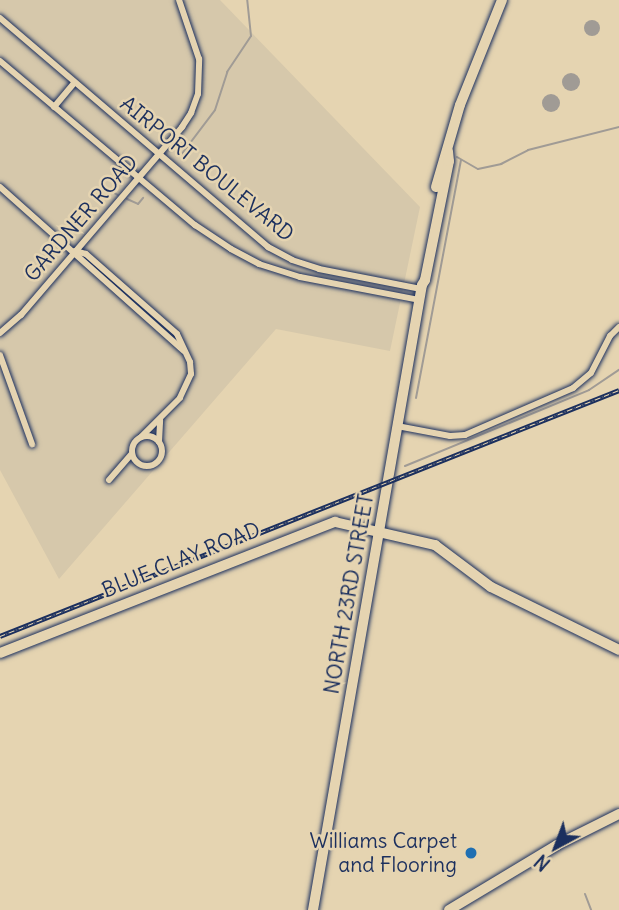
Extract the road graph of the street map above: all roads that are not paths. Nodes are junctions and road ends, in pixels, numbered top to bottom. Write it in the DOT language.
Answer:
graph roads {
  1 [pos="179,0"];
  2 [pos="502,0"];
  3 [pos="0,18"];
  4 [pos="0,61"];
  5 [pos="74,83"];
  6 [pos="54,107"];
  7 [pos="159,155"];
  8 [pos="139,178"];
  9 [pos="0,187"];
  10 [pos="75,251"];
  11 [pos="421,291"];
  12 [pos="619,327"];
  13 [pos="0,333"];
  14 [pos="0,355"];
  15 [pos="160,420"];
  16 [pos="397,426"];
  17 [pos="141,438"];
  18 [pos="159,442"];
  19 [pos="32,444"];
  20 [pos="132,454"];
  21 [pos="109,480"];
  22 [pos="379,530"];
  23 [pos="619,650"];
  24 [pos="0,653"];
  25 [pos="619,814"];
  26 [pos="313,910"];
  27 [pos="449,910"];
  1 -- 7 [label="street, GARDNER ROAD"];
  2 -- 11 [label="main road, NORTH 23RD STREET"];
  3 -- 5 [label="street, AIRPORT BOULEVARD"];
  4 -- 6 [label="street, AIRPORT BOULEVARD"];
  5 -- 6 [label="street"];
  5 -- 7 [label="street, AIRPORT BOULEVARD"];
  6 -- 8 [label="street, AIRPORT BOULEVARD"];
  7 -- 8 [label="street, GARDNER ROAD"];
  7 -- 11 [label="street, AIRPORT BOULEVARD"];
  8 -- 10 [label="street, GARDNER ROAD"];
  8 -- 11 [label="street, AIRPORT BOULEVARD"];
  9 -- 10 [label="street"];
  10 -- 13 [label="street, GARDNER ROAD"];
  10 -- 15 [label="street"];
  11 -- 16 [label="main road, NORTH 23RD STREET"];
  12 -- 16 [label="street"];
  14 -- 19 [label="street"];
  15 -- 17 [label="street"];
  15 -- 18 [label="street"];
  16 -- 22 [label="main road, NORTH 23RD STREET"];
  17 -- 18 [label="street"];
  17 -- 20 [label="street"];
  18 -- 20 [label="street"];
  20 -- 21 [label="street"];
  22 -- 23 [label="main road, BLUE CLAY ROAD"];
  22 -- 24 [label="main road, BLUE CLAY ROAD"];
  22 -- 26 [label="main road, NORTH 23RD STREET"];
  25 -- 27 [label="main road"];
}
